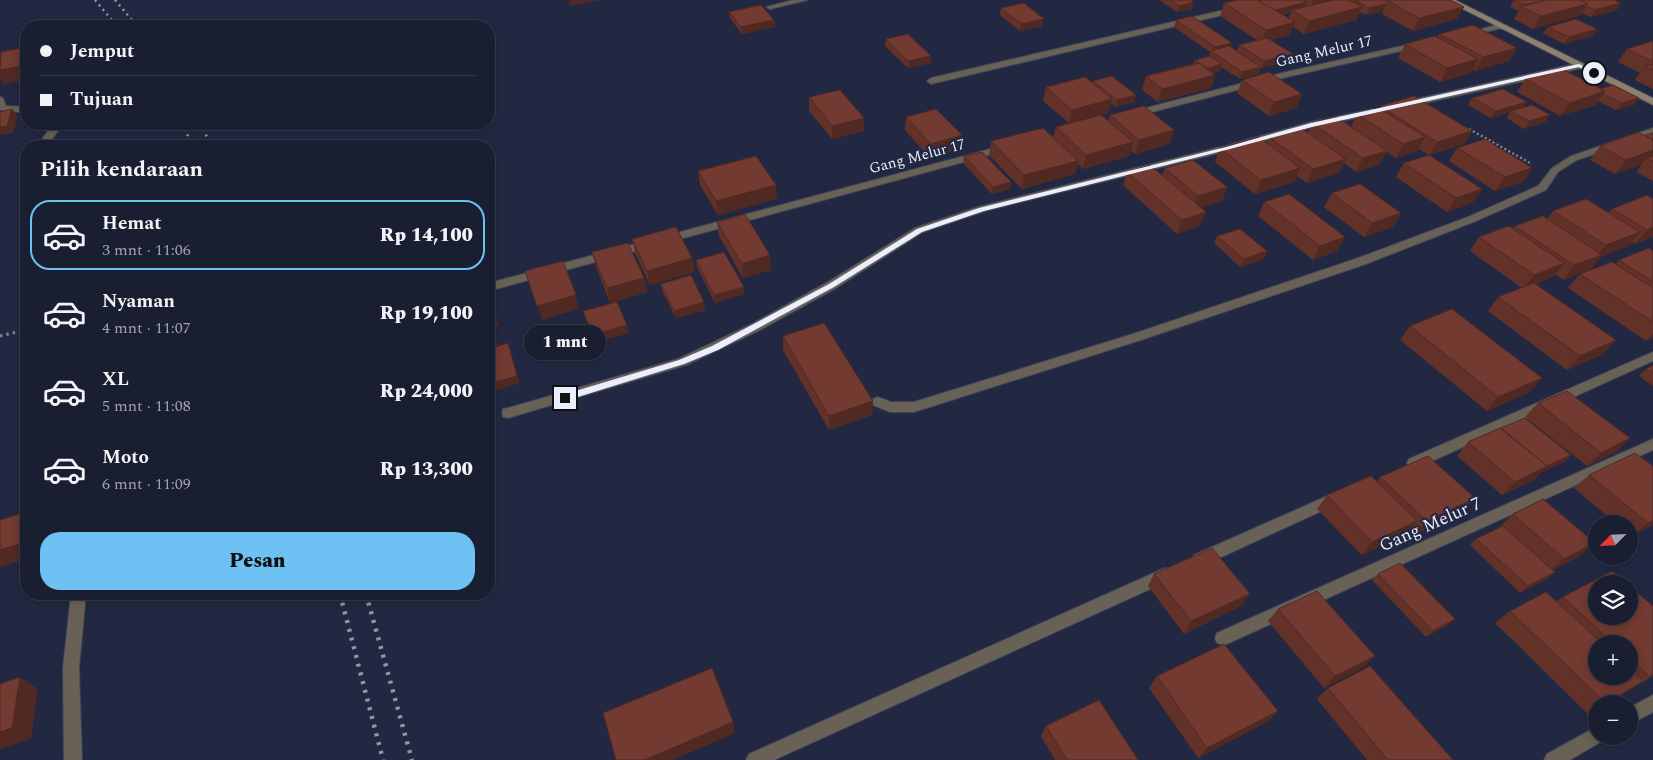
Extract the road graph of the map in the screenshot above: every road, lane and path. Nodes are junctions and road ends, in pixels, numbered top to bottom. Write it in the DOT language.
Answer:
graph roads {
  1 [pos="804,0"];
  2 [pos="1449,0"];
  3 [pos="770,7"];
  4 [pos="1246,7"];
  5 [pos="1500,26"];
  6 [pos="1452,37"];
  7 [pos="1432,41"];
  8 [pos="1579,66"];
  9 [pos="930,81"];
  10 [pos="0,100"];
  11 [pos="1653,102"];
  12 [pos="1399,106"];
  13 [pos="20,110"];
  14 [pos="1379,110"];
  15 [pos="1126,116"];
  16 [pos="1468,129"];
  17 [pos="1653,132"];
  18 [pos="1012,146"];
  19 [pos="1552,174"];
  20 [pos="495,285"];
  21 [pos="20,331"];
  22 [pos="0,336"];
  23 [pos="1653,356"];
  24 [pos="878,402"];
  25 [pos="508,413"];
  26 [pos="1653,444"];
  27 [pos="1398,470"];
  28 [pos="1344,495"];
  29 [pos="77,600"];
  30 [pos="1223,638"];
  31 [pos="1653,703"];
  32 [pos="1638,712"];
  33 [pos="1588,740"];
  34 [pos="73,760"];
  35 [pos="755,760"];
  36 [pos="1553,760"];
  1 -- 3 [label="street"];
  2 -- 5 [label="street"];
  4 -- 9 [label="street"];
  5 -- 6 [label="street"];
  5 -- 8 [label="street"];
  7 -- 15 [label="street, Gang Melur 17"];
  8 -- 11 [label="street"];
  8 -- 12 [label="street"];
  10 -- 13 [label="street"];
  14 -- 25 [label="street"];
  16 -- 19 [label="path"];
  17 -- 19 [label="street"];
  18 -- 20 [label="street, Gang Melur 17"];
  19 -- 24 [label="street"];
  21 -- 22 [label="path"];
  23 -- 27 [label="street"];
  26 -- 30 [label="street, Gang Melur 7"];
  28 -- 35 [label="street"];
  29 -- 34 [label="street"];
  31 -- 32 [label="street"];
  33 -- 36 [label="street"];
}
